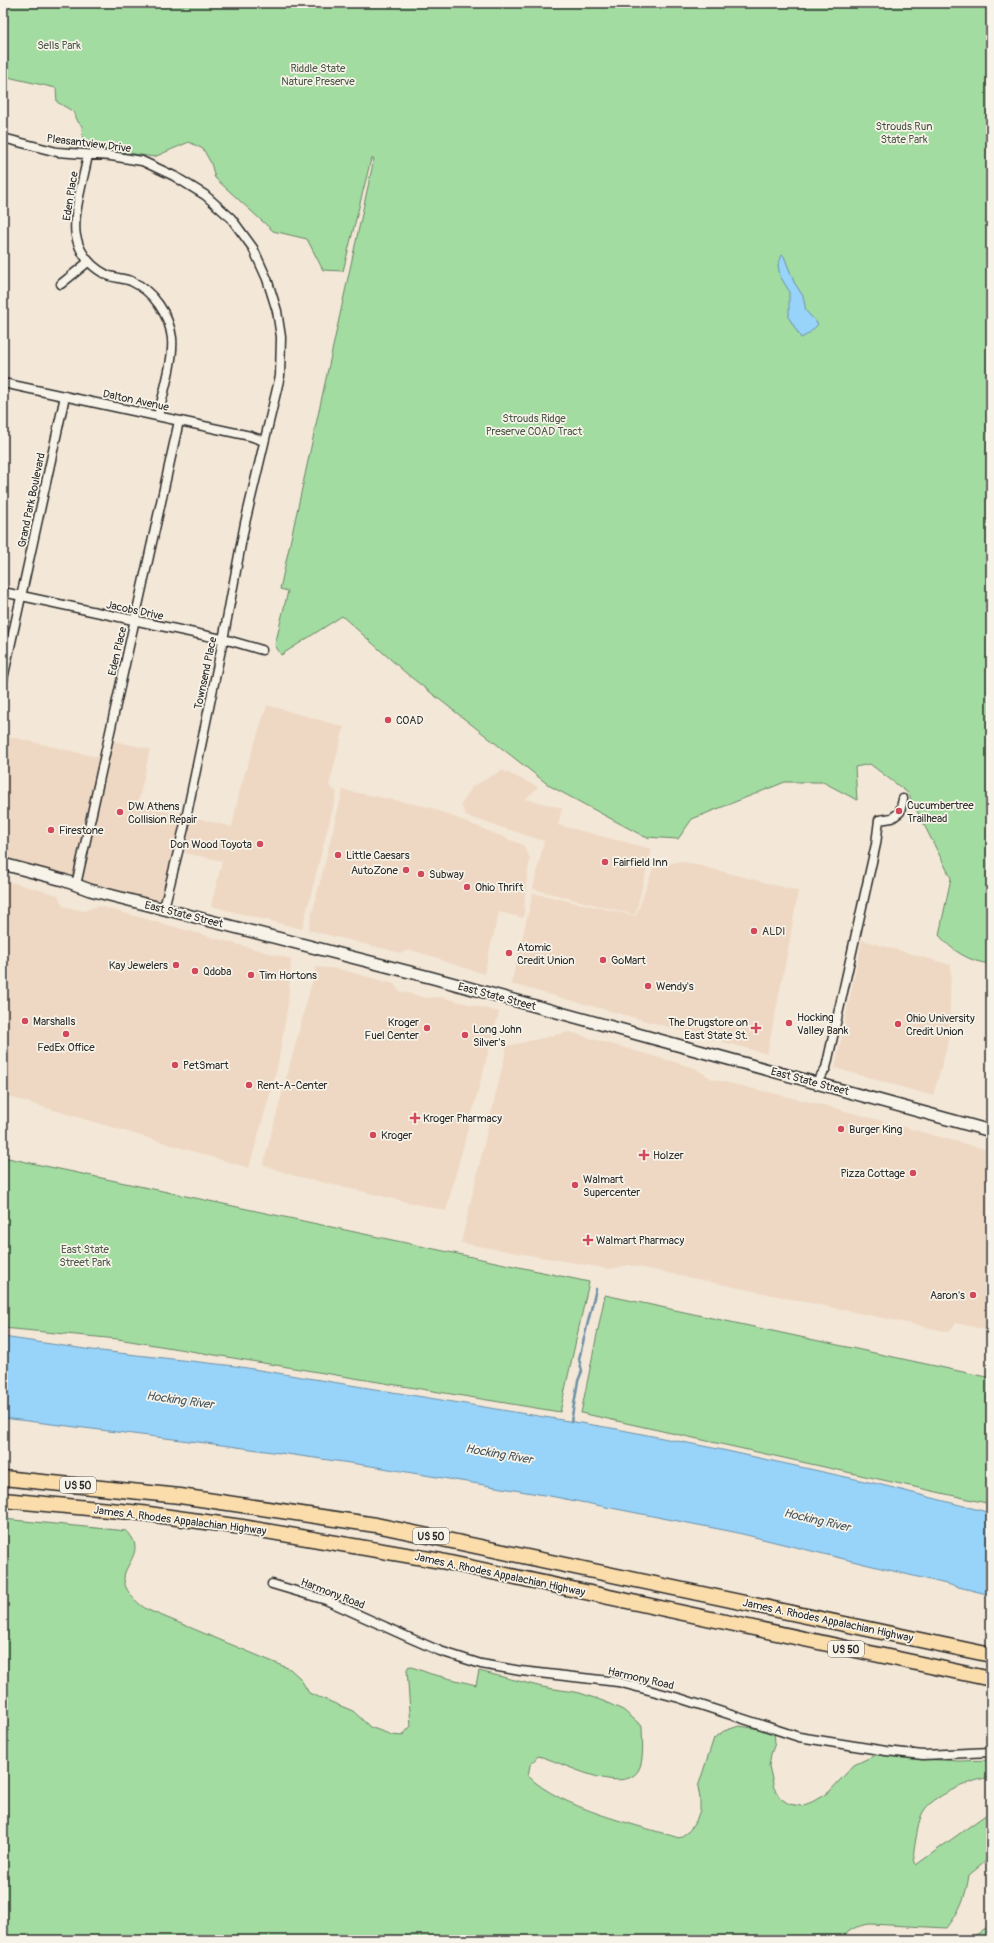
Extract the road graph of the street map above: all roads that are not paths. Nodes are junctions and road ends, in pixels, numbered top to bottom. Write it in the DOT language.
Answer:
graph roads {
  1 [pos="3,138"];
  2 [pos="88,155"];
  3 [pos="88,262"];
  4 [pos="61,284"];
  5 [pos="3,383"];
  6 [pos="65,396"];
  7 [pos="158,416"];
  8 [pos="179,421"];
  9 [pos="264,441"];
  10 [pos="3,592"];
  11 [pos="22,596"];
  12 [pos="135,621"];
  13 [pos="223,640"];
  14 [pos="262,650"];
  15 [pos="3,679"];
  16 [pos="903,799"];
  17 [pos="3,864"];
  18 [pos="76,885"];
  19 [pos="164,908"];
  20 [pos="816,1083"];
  21 [pos="991,1131"];
  22 [pos="3,1478"];
  23 [pos="3,1500"];
  24 [pos="272,1584"];
  25 [pos="991,1654"];
  26 [pos="991,1679"];
  27 [pos="991,1752"];
  1 -- 2 [label="street, Pleasantview Drive"];
  2 -- 3 [label="street, Eden Place"];
  2 -- 9 [label="street, Pleasantview Drive"];
  3 -- 4 [label="street"];
  3 -- 7 [label="street, Eden Place"];
  5 -- 6 [label="street, Dalton Avenue"];
  6 -- 7 [label="street, Dalton Avenue"];
  6 -- 11 [label="street, Grand Park Boulevard"];
  7 -- 8 [label="street, Dalton Avenue"];
  8 -- 9 [label="street, Dalton Avenue"];
  8 -- 12 [label="street, Eden Place"];
  9 -- 13 [label="street, Townsend Place"];
  10 -- 11 [label="street, Jacobs Drive"];
  11 -- 12 [label="street, Jacobs Drive"];
  11 -- 15 [label="street, Grand Park Boulevard"];
  12 -- 13 [label="street, Jacobs Drive"];
  12 -- 18 [label="street, Eden Place"];
  13 -- 14 [label="street, Jacobs Drive"];
  13 -- 19 [label="street, Townsend Place"];
  16 -- 20 [label="street"];
  17 -- 18 [label="main road, East State Street"];
  18 -- 19 [label="main road, East State Street"];
  19 -- 20 [label="main road, East State Street"];
  20 -- 21 [label="main road, East State Street"];
  22 -- 25 [label="highway, James A. Rhodes Appalachian Highway / US 50"];
  23 -- 26 [label="highway, James A. Rhodes Appalachian Highway / US 50"];
  24 -- 27 [label="street, Harmony Road"];
}
